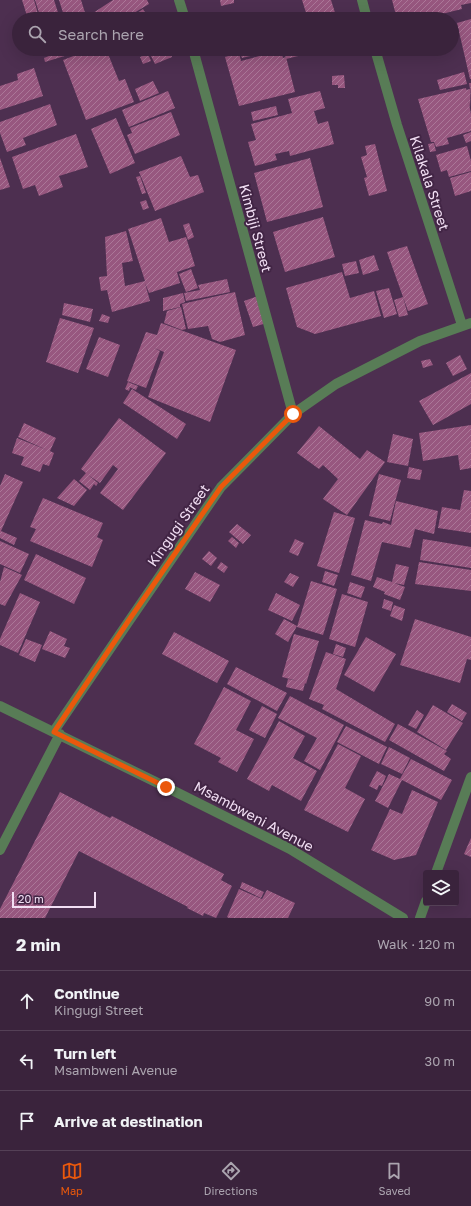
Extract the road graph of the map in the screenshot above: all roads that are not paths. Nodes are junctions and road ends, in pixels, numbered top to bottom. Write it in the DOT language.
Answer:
graph roads {
  1 [pos="179,0"];
  2 [pos="362,0"];
  3 [pos="183,12"];
  4 [pos="365,12"];
  5 [pos="195,56"];
  6 [pos="377,56"];
  7 [pos="467,324"];
  8 [pos="293,414"];
  9 [pos="0,706"];
  10 [pos="57,733"];
  11 [pos="471,777"];
  12 [pos="0,850"];
  13 [pos="437,870"];
  14 [pos="424,906"];
  15 [pos="403,918"];
  16 [pos="420,918"];
  1 -- 3 [label="street"];
  2 -- 4 [label="street"];
  5 -- 8 [label="street, Kimbiji Street"];
  6 -- 7 [label="street, Kilakala Street"];
  7 -- 8 [label="street, Kingugi Street"];
  8 -- 10 [label="street, Kingugi Street"];
  9 -- 10 [label="street, Msambweni Avenue"];
  10 -- 12 [label="street, Kingugi Street"];
  10 -- 15 [label="street, Msambweni Avenue"];
  11 -- 13 [label="street"];
  14 -- 16 [label="street"];
}
